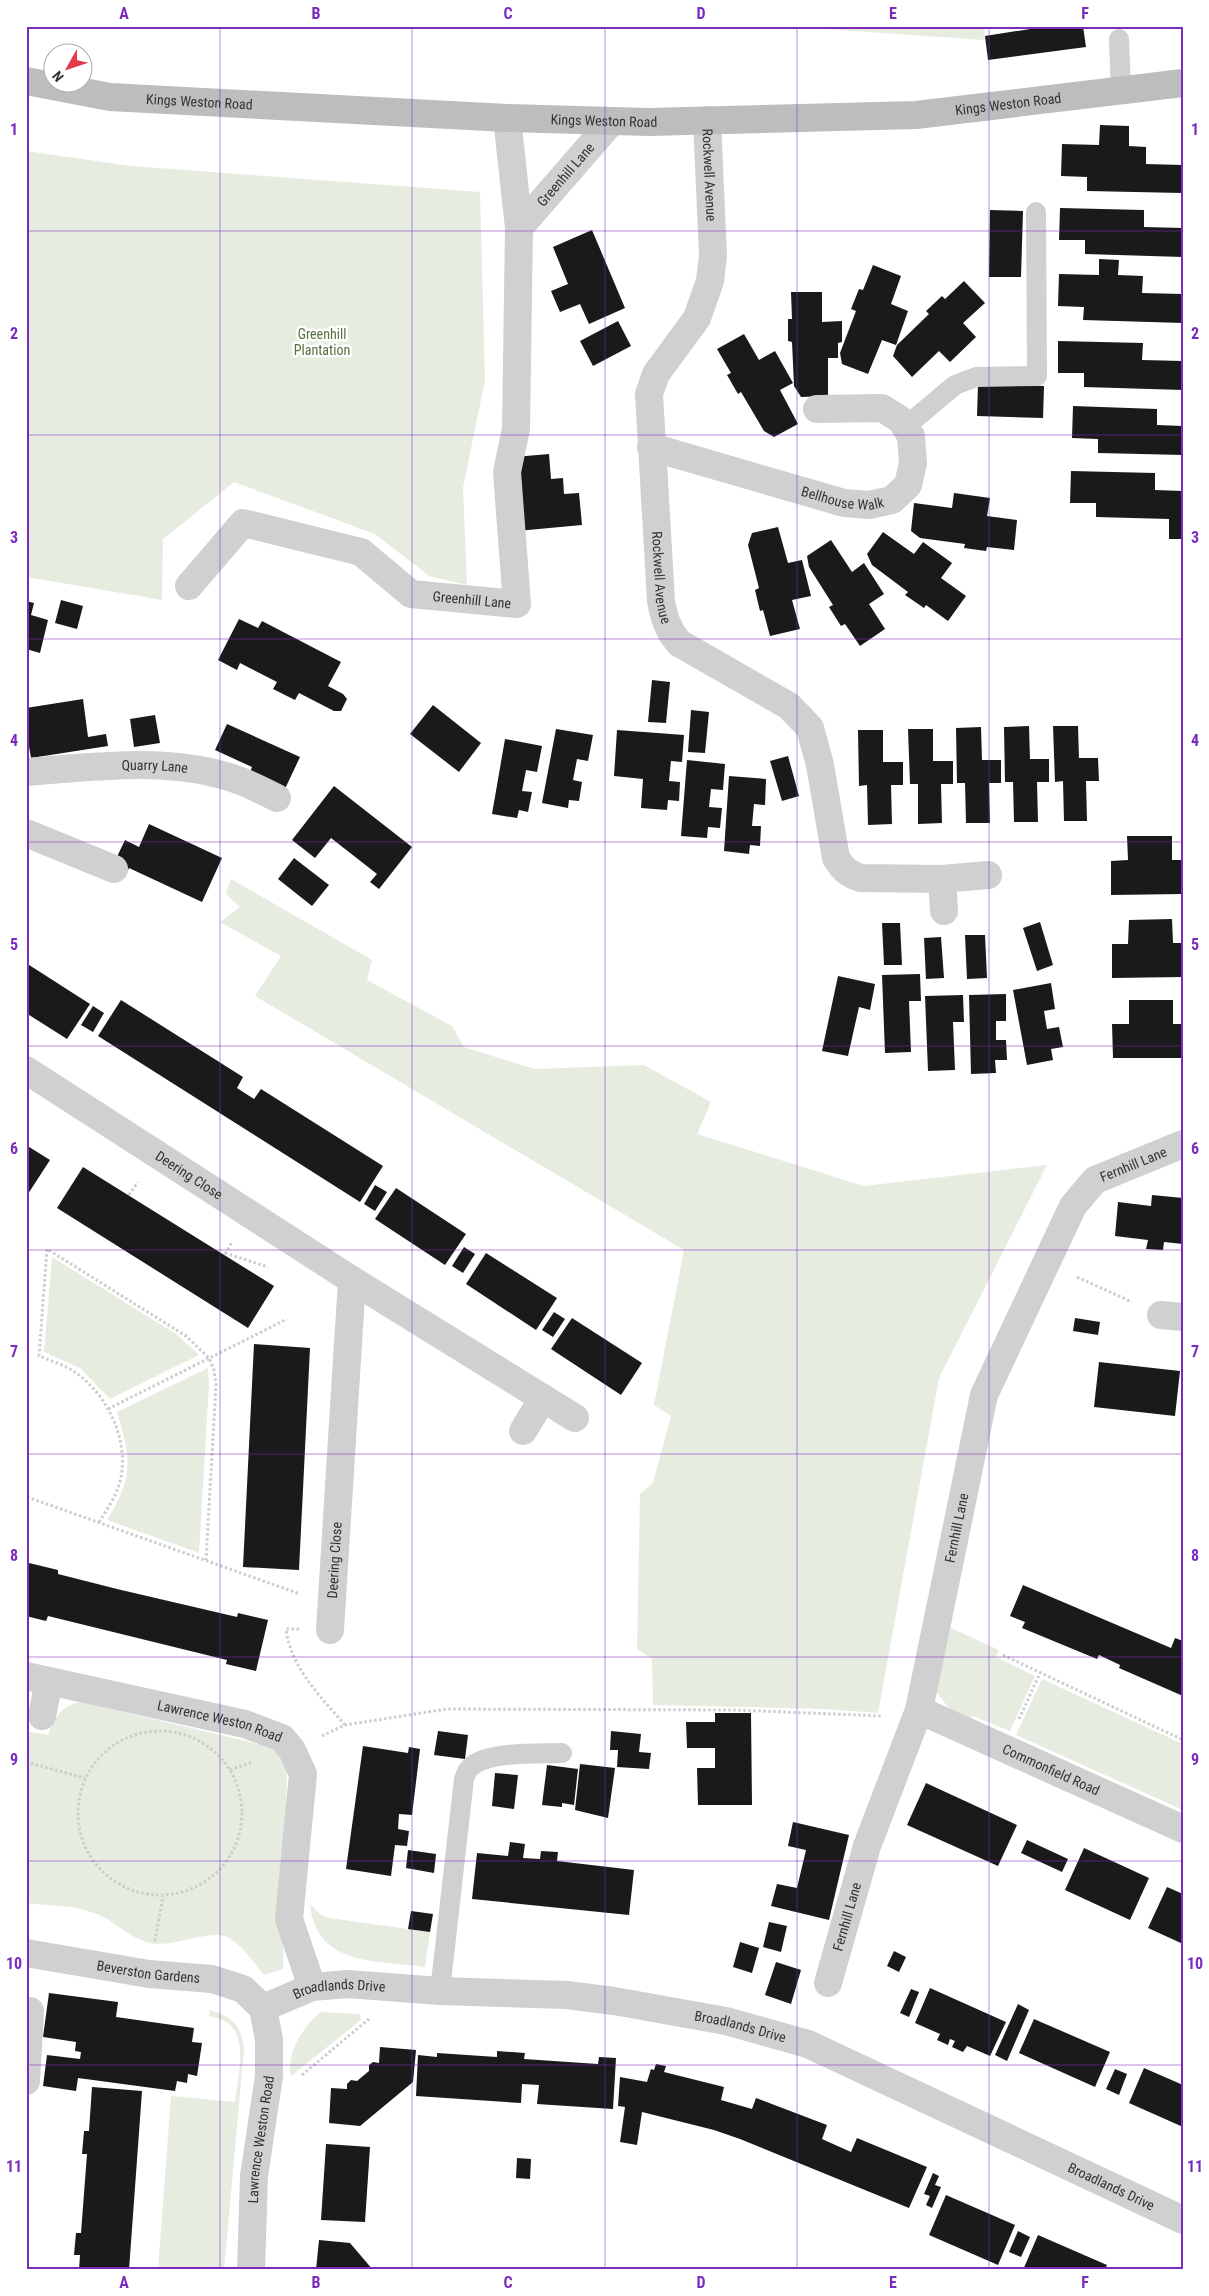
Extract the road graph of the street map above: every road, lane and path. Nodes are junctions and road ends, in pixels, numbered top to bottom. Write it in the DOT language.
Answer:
graph roads {
  1 [pos="1119,39"];
  2 [pos="26,81"];
  3 [pos="1183,83"];
  4 [pos="1121,90"];
  5 [pos="507,118"];
  6 [pos="707,120"];
  7 [pos="612,121"];
  8 [pos="1036,212"];
  9 [pos="518,228"];
  10 [pos="817,409"];
  11 [pos="905,427"];
  12 [pos="651,447"];
  13 [pos="189,586"];
  14 [pos="26,772"];
  15 [pos="277,798"];
  16 [pos="26,833"];
  17 [pos="114,869"];
  18 [pos="988,874"];
  19 [pos="942,879"];
  20 [pos="944,911"];
  21 [pos="26,1070"];
  22 [pos="1183,1144"];
  23 [pos="139,1180"];
  24 [pos="129,1196"];
  25 [pos="228,1249"];
  26 [pos="224,1255"];
  27 [pos="1046,1263"];
  28 [pos="352,1280"];
  29 [pos="1172,1316"];
  30 [pos="287,1319"];
  31 [pos="209,1358"];
  32 [pos="543,1398"];
  33 [pos="108,1409"];
  34 [pos="575,1418"];
  35 [pos="523,1431"];
  36 [pos="27,1497"];
  37 [pos="99,1522"];
  38 [pos="206,1560"];
  39 [pos="330,1618"];
  40 [pos="1003,1655"];
  41 [pos="1040,1673"];
  42 [pos="38,1678"];
  43 [pos="919,1710"];
  44 [pos="42,1716"];
  45 [pos="1020,1716"];
  46 [pos="345,1725"];
  47 [pos="1183,1740"];
  48 [pos="292,1750"];
  49 [pos="562,1753"];
  50 [pos="26,1762"];
  51 [pos="230,1770"];
  52 [pos="85,1778"];
  53 [pos="1183,1829"];
  54 [pos="163,1896"];
  55 [pos="26,1953"];
  56 [pos="149,1974"];
  57 [pos="828,1983"];
  58 [pos="312,1987"];
  59 [pos="406,1988"];
  60 [pos="440,1991"];
  61 [pos="263,2008"];
  62 [pos="30,2011"];
  63 [pos="26,2081"];
  64 [pos="264,2106"];
  65 [pos="1183,2220"];
  66 [pos="251,2270"];
  1 -- 4 [label="lane"];
  2 -- 5 [label="main road, Kings Weston Road"];
  3 -- 4 [label="main road, Kings Weston Road"];
  4 -- 6 [label="main road, Kings Weston Road"];
  5 -- 7 [label="main road, Kings Weston Road"];
  5 -- 9 [label="street, Greenhill Lane"];
  6 -- 7 [label="main road, Kings Weston Road"];
  6 -- 12 [label="street, Rockwell Avenue"];
  7 -- 9 [label="street, Greenhill Lane"];
  8 -- 11 [label="lane"];
  9 -- 13 [label="street, Greenhill Lane"];
  10 -- 11 [label="street"];
  11 -- 12 [label="street, Bellhouse Walk"];
  12 -- 19 [label="street, Rockwell Avenue"];
  14 -- 15 [label="street, Quarry Lane"];
  16 -- 17 [label="street"];
  18 -- 19 [label="street, Rockwell Avenue"];
  19 -- 20 [label="street"];
  21 -- 28 [label="street, Deering Close"];
  22 -- 27 [label="street, Fernhill Lane"];
  23 -- 24 [label="path"];
  25 -- 26 [label="path"];
  27 -- 29 [label="path"];
  27 -- 43 [label="street, Fernhill Lane"];
  28 -- 32 [label="street, Deering Close"];
  28 -- 39 [label="street, Deering Close"];
  30 -- 31 [label="path"];
  31 -- 33 [label="path"];
  31 -- 33 [label="path"];
  31 -- 38 [label="path"];
  32 -- 34 [label="street, Deering Close"];
  32 -- 35 [label="street"];
  33 -- 37 [label="path"];
  36 -- 37 [label="path"];
  37 -- 38 [label="path"];
  38 -- 39 [label="path"];
  39 -- 46 [label="path"];
  40 -- 41 [label="path"];
  41 -- 45 [label="path"];
  41 -- 47 [label="path"];
  42 -- 44 [label="street, Lawrence Weston Road"];
  42 -- 48 [label="street, Lawrence Weston Road"];
  43 -- 46 [label="path"];
  43 -- 53 [label="street, Commonfield Road"];
  43 -- 57 [label="street, Fernhill Lane"];
  46 -- 48 [label="path"];
  48 -- 51 [label="path"];
  48 -- 58 [label="street, Lawrence Weston Road"];
  49 -- 60 [label="lane"];
  50 -- 52 [label="path"];
  51 -- 52 [label="path"];
  51 -- 54 [label="path"];
  52 -- 54 [label="path"];
  54 -- 56 [label="path"];
  55 -- 56 [label="street, Beverston Gardens"];
  56 -- 61 [label="street, Beverston Gardens"];
  58 -- 59 [label="street, Broadlands Drive"];
  58 -- 61 [label="street, Broadlands Drive"];
  59 -- 60 [label="street, Broadlands Drive"];
  59 -- 64 [label="path"];
  60 -- 65 [label="street, Broadlands Drive"];
  61 -- 64 [label="street, Lawrence Weston Road"];
  62 -- 63 [label="street"];
  64 -- 66 [label="street, Lawrence Weston Road"];
}
